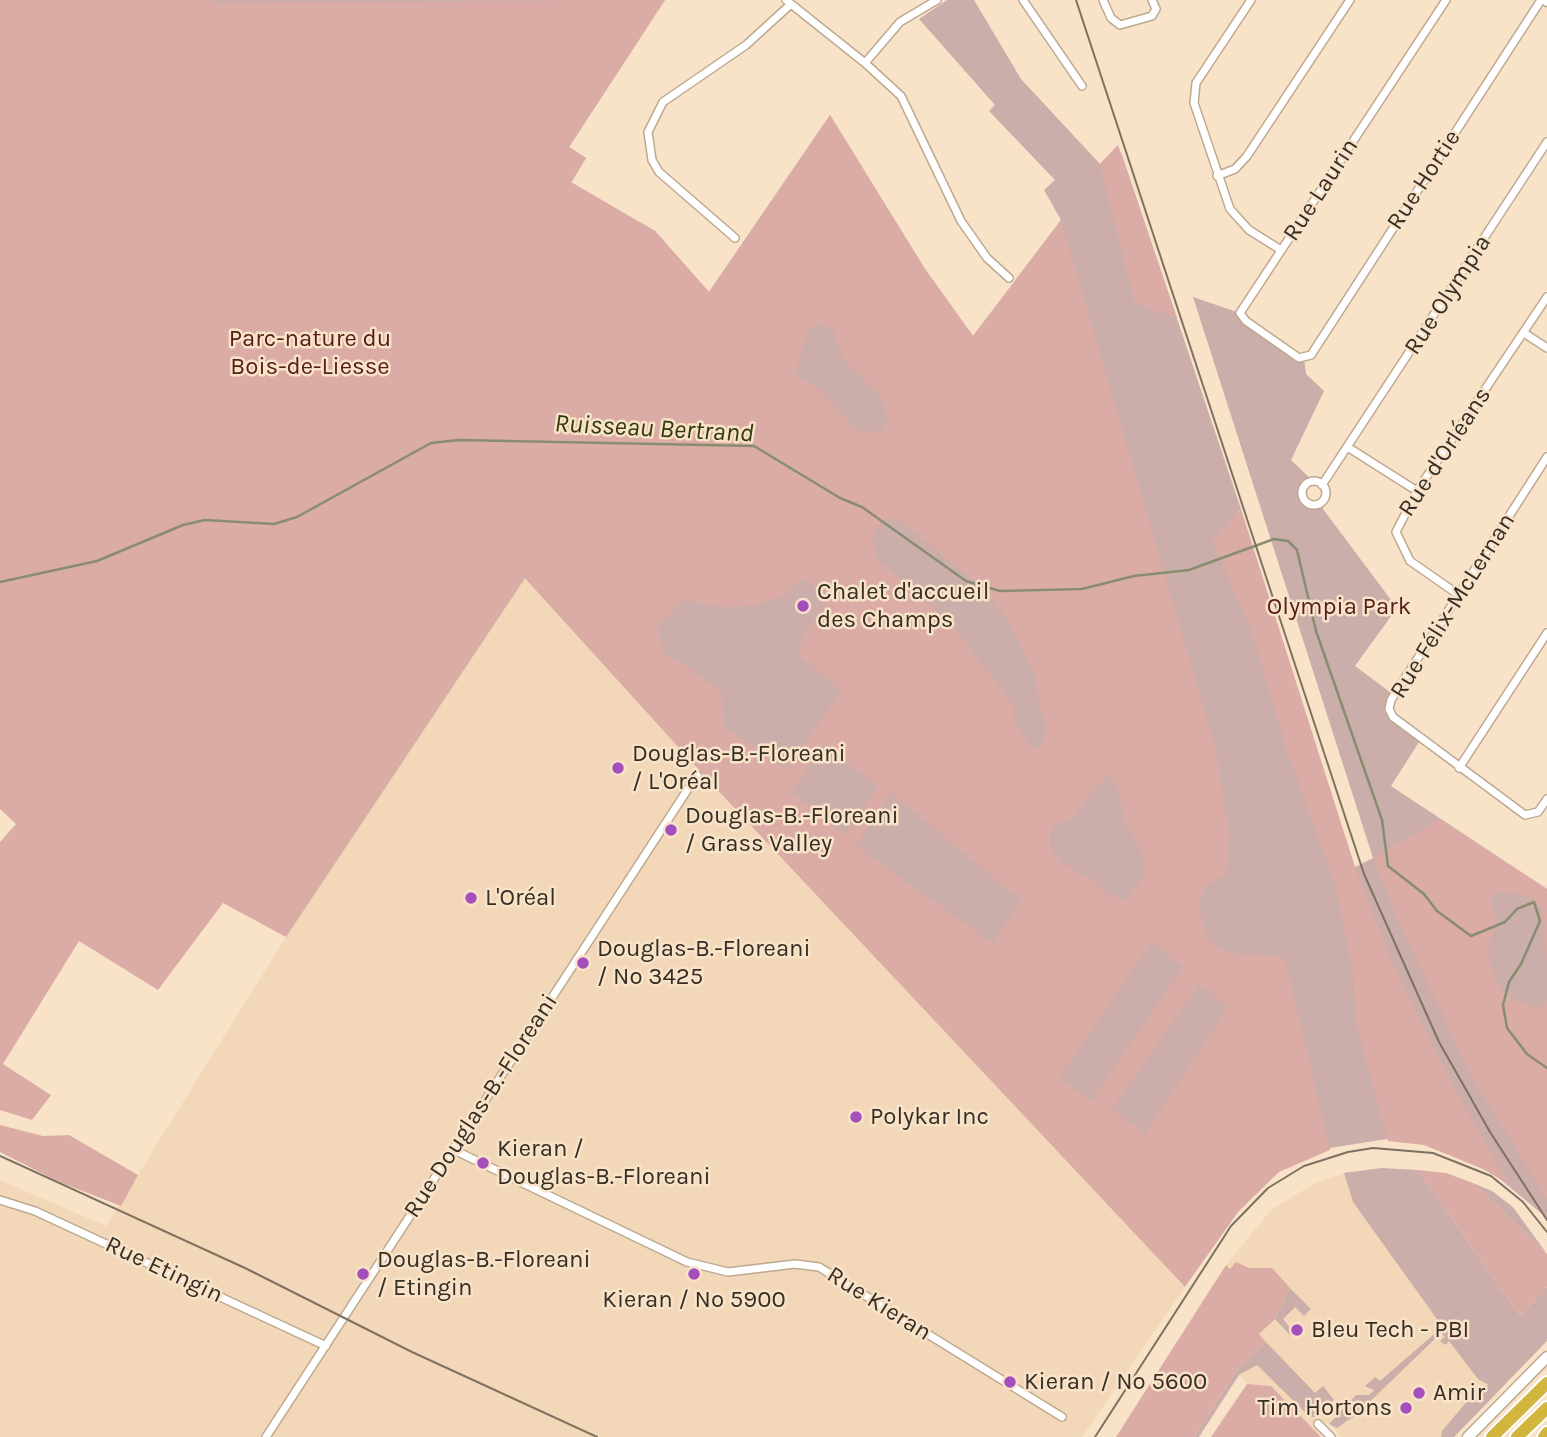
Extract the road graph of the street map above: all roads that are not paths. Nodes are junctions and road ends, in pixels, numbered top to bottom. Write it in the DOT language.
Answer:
graph roads {
  1 [pos="937,0"];
  2 [pos="1023,0"];
  3 [pos="1103,0"];
  4 [pos="1152,0"];
  5 [pos="1251,0"];
  6 [pos="1350,0"];
  7 [pos="1446,0"];
  8 [pos="1541,0"];
  9 [pos="789,2"];
  10 [pos="865,63"];
  11 [pos="1082,86"];
  12 [pos="1547,142"];
  13 [pos="1217,176"];
  14 [pos="735,239"];
  15 [pos="1281,250"];
  16 [pos="1009,278"];
  17 [pos="1547,297"];
  18 [pos="1524,333"];
  19 [pos="1547,348"];
  20 [pos="1304,358"];
  21 [pos="1349,448"];
  22 [pos="1547,457"];
  23 [pos="1322,485"];
  24 [pos="1417,491"];
  25 [pos="1459,595"];
  26 [pos="1547,633"];
  27 [pos="1459,768"];
  28 [pos="696,775"];
  29 [pos="1547,799"];
  30 [pos="452,1149"];
  31 [pos="0,1200"];
  32 [pos="326,1346"];
  33 [pos="1547,1357"];
  34 [pos="1547,1383"];
  35 [pos="1547,1408"];
  36 [pos="1062,1417"];
  37 [pos="1318,1424"];
  38 [pos="266,1437"];
  39 [pos="1331,1437"];
  40 [pos="1468,1437"];
  41 [pos="1492,1437"];
  42 [pos="1517,1437"];
  1 -- 10 [label="street"];
  2 -- 11 [label="street"];
  3 -- 4 [label="street"];
  5 -- 13 [label="street"];
  6 -- 13 [label="street"];
  7 -- 15 [label="street, Rue Laurin"];
  8 -- 20 [label="street, Rue Hortie"];
  9 -- 10 [label="street"];
  9 -- 14 [label="street"];
  10 -- 16 [label="street"];
  12 -- 21 [label="street, Rue Olympia"];
  13 -- 15 [label="street"];
  15 -- 20 [label="street, Rue Laurin"];
  17 -- 18 [label="street, Rue d'Orléans"];
  18 -- 19 [label="street"];
  18 -- 24 [label="street, Rue d'Orléans"];
  21 -- 23 [label="street, Rue Olympia"];
  21 -- 24 [label="street"];
  22 -- 25 [label="street, Rue Félix-McLernan"];
  24 -- 25 [label="street, Rue d'Orléans"];
  25 -- 27 [label="street, Rue Félix-McLernan"];
  26 -- 27 [label="street"];
  27 -- 29 [label="street, Rue Félix-McLernan"];
  28 -- 30 [label="street, Rue Douglas-B.-Floreani"];
  30 -- 32 [label="street, Rue Douglas-B.-Floreani"];
  30 -- 36 [label="street, Rue Kieran"];
  31 -- 32 [label="street, Rue Etingin"];
  32 -- 38 [label="street, Rue Douglas-B.-Floreani"];
  33 -- 40 [label="main road"];
  34 -- 41 [label="highway"];
  35 -- 42 [label="highway"];
  37 -- 39 [label="street"];
}
